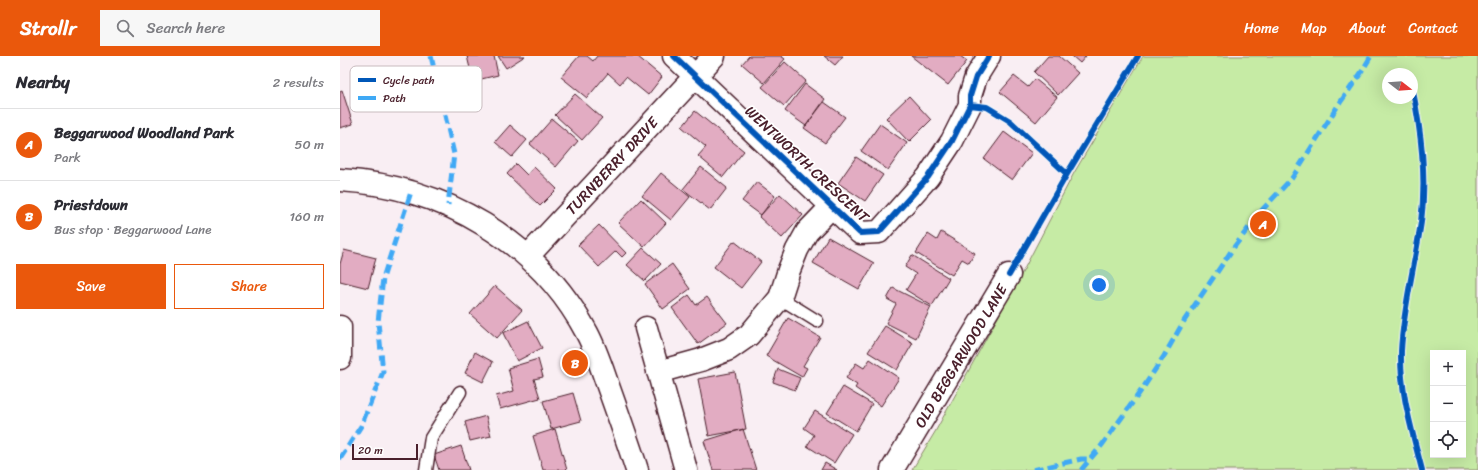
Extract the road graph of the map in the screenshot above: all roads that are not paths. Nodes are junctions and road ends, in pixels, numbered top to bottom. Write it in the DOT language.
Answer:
graph roads {
  1 [pos="674,56"];
  2 [pos="714,56"];
  3 [pos="989,56"];
  4 [pos="696,76"];
  5 [pos="340,180"];
  6 [pos="832,206"];
  7 [pos="528,256"];
  8 [pos="1009,274"];
  9 [pos="780,298"];
  10 [pos="817,322"];
  11 [pos="340,327"];
  12 [pos="646,328"];
  13 [pos="340,358"];
  14 [pos="658,372"];
  15 [pos="460,392"];
  16 [pos="426,470"];
  17 [pos="637,470"];
  18 [pos="686,470"];
  19 [pos="892,470"];
  1 -- 4 [label="street, WENTWORTH CRESCENT"];
  2 -- 4 [label="street, TURNBERRY DRIVE"];
  3 -- 6 [label="street, WENTWORTH CRESCENT"];
  4 -- 6 [label="street, WENTWORTH CRESCENT"];
  4 -- 7 [label="street, TURNBERRY DRIVE"];
  5 -- 7 [label="street"];
  6 -- 9 [label="street"];
  7 -- 17 [label="street"];
  8 -- 19 [label="street, OLD BEGGARWOOD LANE"];
  9 -- 10 [label="lane"];
  9 -- 14 [label="street"];
  11 -- 13 [label="street"];
  12 -- 14 [label="street"];
  14 -- 18 [label="street"];
  15 -- 16 [label="lane"];
}
